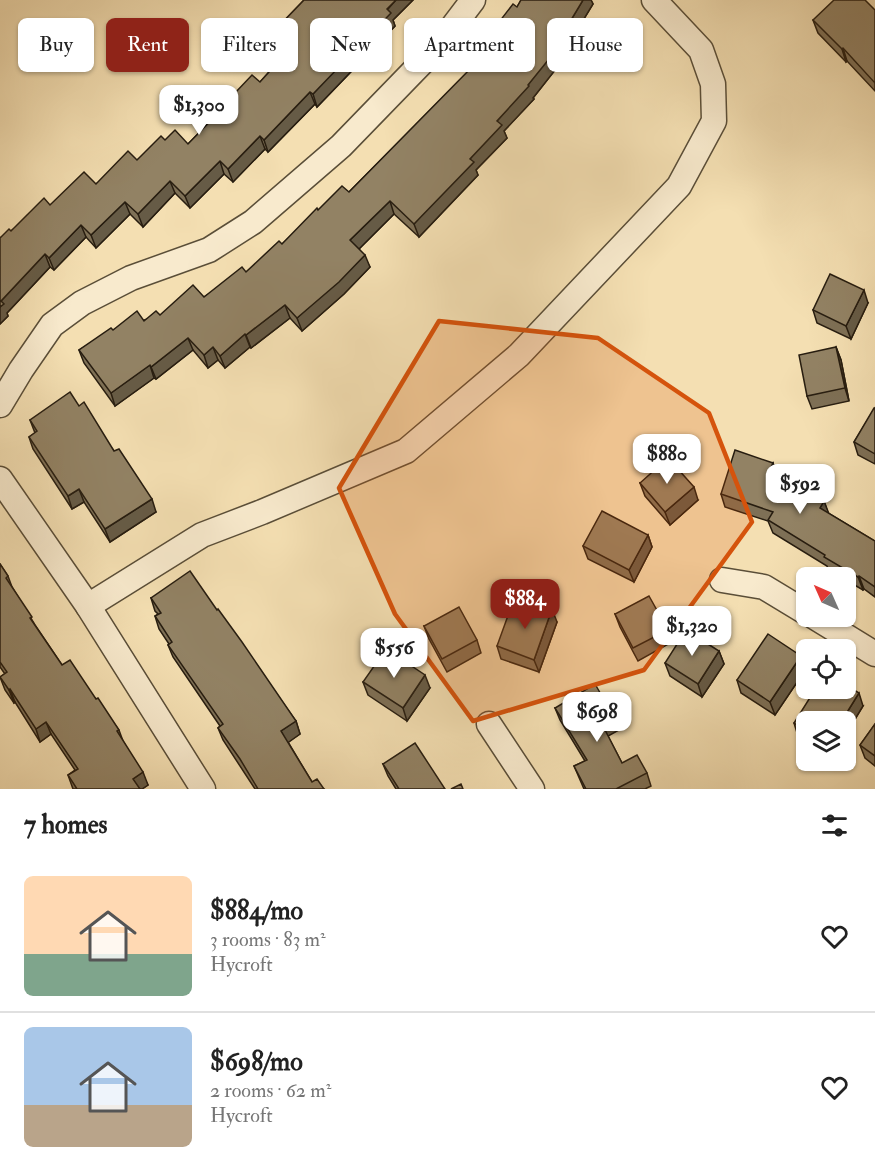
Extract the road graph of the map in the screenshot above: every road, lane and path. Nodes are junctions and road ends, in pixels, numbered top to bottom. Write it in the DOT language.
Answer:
graph roads {
  1 [pos="473,0"];
  2 [pos="654,0"];
  3 [pos="0,405"];
  4 [pos="0,479"];
  5 [pos="722,580"];
  6 [pos="88,606"];
  7 [pos="796,606"];
  8 [pos="831,627"];
  9 [pos="875,654"];
  10 [pos="489,724"];
  11 [pos="203,789"];
  12 [pos="532,789"];
  1 -- 3 [label="street"];
  2 -- 6 [label="street"];
  4 -- 6 [label="street"];
  5 -- 7 [label="street"];
  6 -- 11 [label="street"];
  8 -- 9 [label="street"];
  10 -- 12 [label="street"];
}
